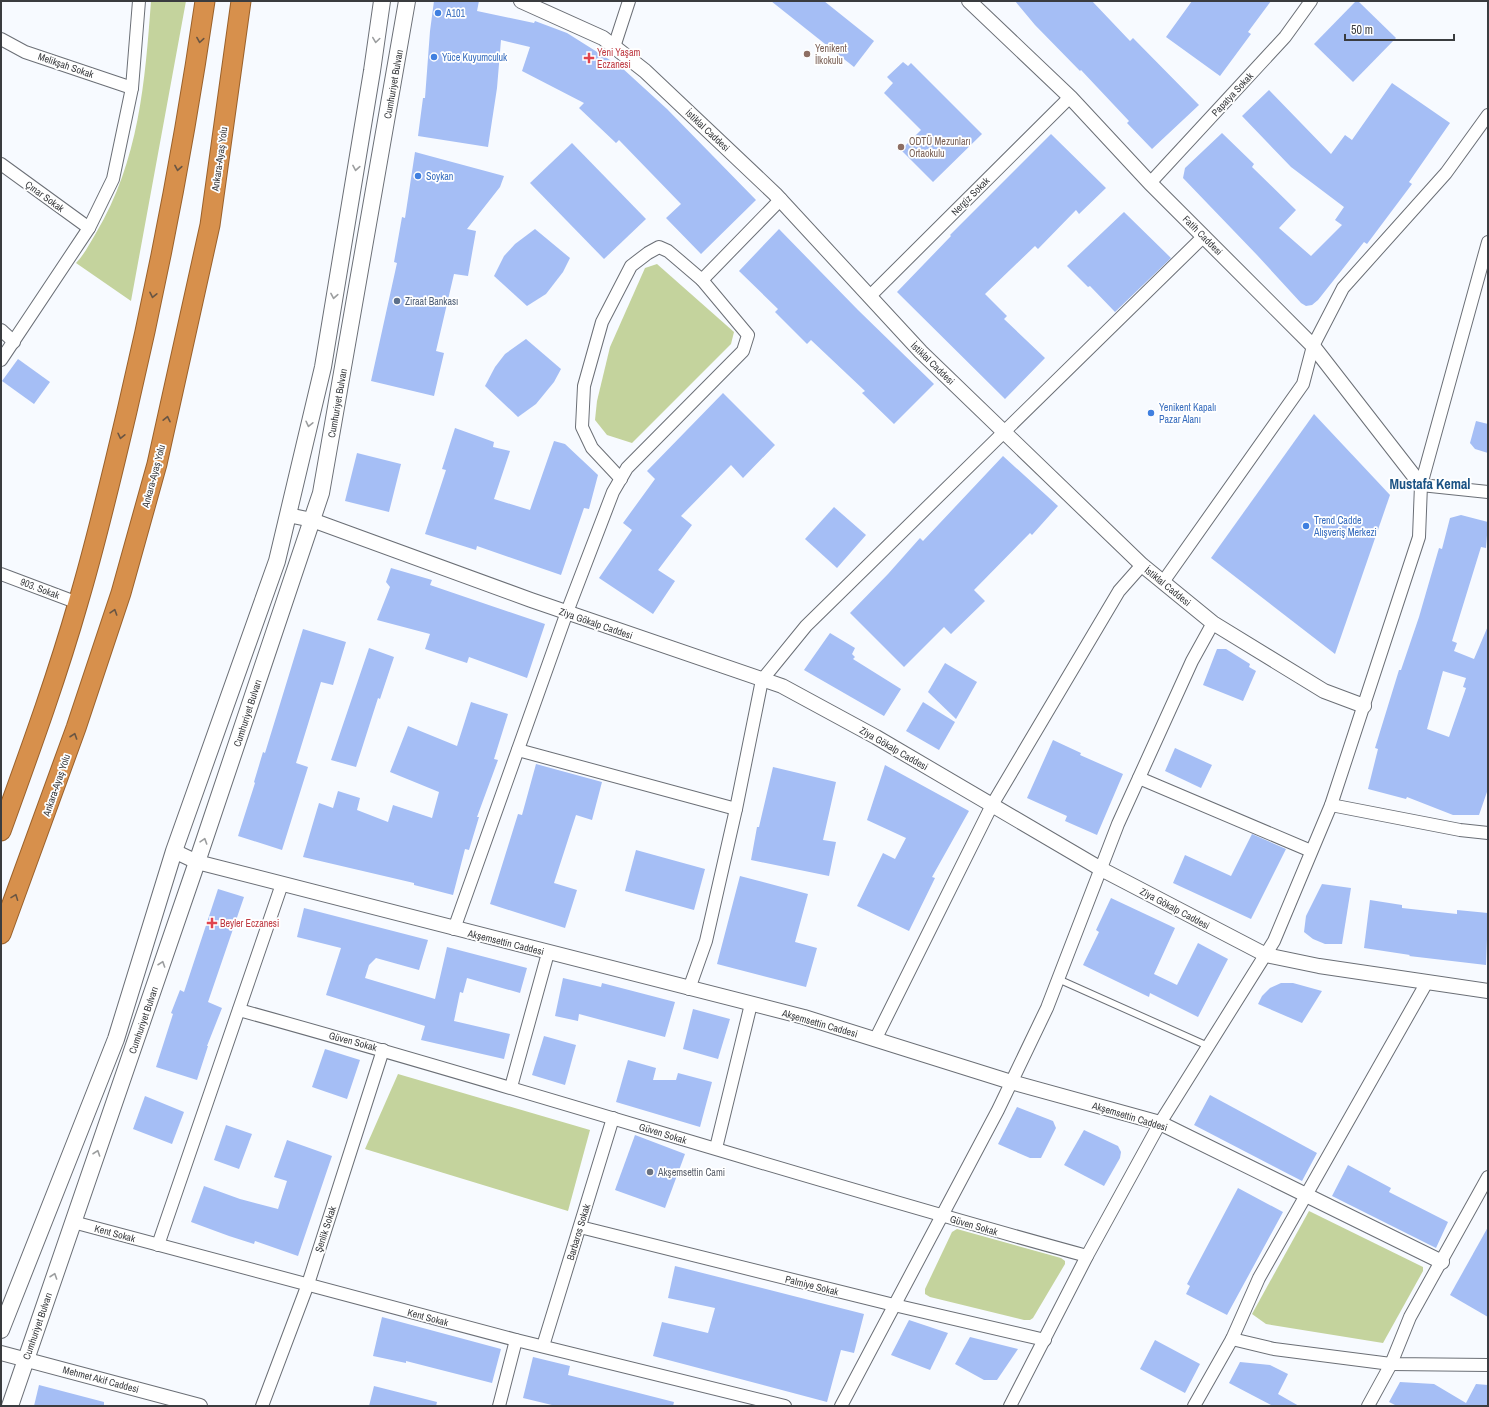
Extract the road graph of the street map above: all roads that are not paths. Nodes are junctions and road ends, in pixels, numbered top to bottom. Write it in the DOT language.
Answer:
graph roads {
  1 [pos="139,1"];
  2 [pos="205,1"];
  3 [pos="241,1"];
  4 [pos="382,1"];
  5 [pos="407,1"];
  6 [pos="521,1"];
  7 [pos="628,1"];
  8 [pos="1311,1"];
  9 [pos="973,2"];
  10 [pos="1,39"];
  11 [pos="614,47"];
  12 [pos="132,88"];
  13 [pos="1070,97"];
  14 [pos="1488,115"];
  15 [pos="1,164"];
  16 [pos="1150,183"];
  17 [pos="781,199"];
  18 [pos="89,228"];
  19 [pos="1204,236"];
  20 [pos="1488,242"];
  21 [pos="702,280"];
  22 [pos="870,296"];
  23 [pos="1,330"];
  24 [pos="14,342"];
  25 [pos="1313,346"];
  26 [pos="1,360"];
  27 [pos="1005,432"];
  28 [pos="620,479"];
  29 [pos="1421,485"];
  30 [pos="1488,492"];
  31 [pos="288,514"];
  32 [pos="312,520"];
  33 [pos="1142,565"];
  34 [pos="1,574"];
  35 [pos="1162,582"];
  36 [pos="78,603"];
  37 [pos="567,612"];
  38 [pos="1213,623"];
  39 [pos="762,680"];
  40 [pos="1364,706"];
  41 [pos="518,750"];
  42 [pos="1139,778"];
  43 [pos="992,805"];
  44 [pos="1331,805"];
  45 [pos="736,809"];
  46 [pos="1,831"];
  47 [pos="1487,832"];
  48 [pos="174,851"];
  49 [pos="1311,851"];
  50 [pos="197,862"];
  51 [pos="1101,869"];
  52 [pos="282,884"];
  53 [pos="454,929"];
  54 [pos="1,934"];
  55 [pos="548,953"];
  56 [pos="1266,955"];
  57 [pos="1058,979"];
  58 [pos="1427,982"];
  59 [pos="689,988"];
  60 [pos="1488,992"];
  61 [pos="751,1004"];
  62 [pos="239,1010"];
  63 [pos="876,1040"];
  64 [pos="1208,1046"];
  65 [pos="383,1050"];
  66 [pos="1011,1082"];
  67 [pos="511,1087"];
  68 [pos="614,1118"];
  69 [pos="1160,1123"];
  70 [pos="716,1148"];
  71 [pos="1488,1177"];
  72 [pos="1305,1194"];
  73 [pos="941,1216"];
  74 [pos="73,1222"];
  75 [pos="580,1227"];
  76 [pos="158,1245"];
  77 [pos="1087,1256"];
  78 [pos="1442,1262"];
  79 [pos="308,1284"];
  80 [pos="894,1305"];
  81 [pos="1,1330"];
  82 [pos="1232,1339"];
  83 [pos="516,1340"];
  84 [pos="1045,1340"];
  85 [pos="543,1346"];
  86 [pos="1,1353"];
  87 [pos="26,1359"];
  88 [pos="1391,1364"];
  89 [pos="1488,1365"];
  90 [pos="10,1406"];
  91 [pos="200,1406"];
  92 [pos="262,1406"];
  93 [pos="499,1406"];
  94 [pos="785,1406"];
  95 [pos="841,1406"];
  96 [pos="1010,1406"];
  97 [pos="1194,1406"];
  98 [pos="1368,1406"];
  1 -- 12 [label="street"];
  2 -- 36 [label="highway, one-way"];
  54 -- 3 [label="highway, Ankara-Ayaş Yolu, one-way"];
  4 -- 31 [label="main road, Cumhuriyet Bulvarı, one-way"];
  5 -- 32 [label="main road, Cumhuriyet Bulvarı"];
  6 -- 11 [label="street, İstiklal Caddesi"];
  7 -- 11 [label="street"];
  8 -- 16 [label="street, Papatya Sokak"];
  9 -- 13 [label="street, Fatih Caddesi"];
  10 -- 12 [label="street, Melikşah Sokak"];
  11 -- 17 [label="street, İstiklal Caddesi"];
  12 -- 18 [label="street"];
  13 -- 16 [label="street, Fatih Caddesi"];
  13 -- 22 [label="street, Nergiz Sokak"];
  14 -- 25 [label="street"];
  15 -- 18 [label="street, Çınar Sokak"];
  16 -- 19 [label="street, Fatih Caddesi"];
  17 -- 21 [label="street"];
  17 -- 22 [label="street, İstiklal Caddesi"];
  18 -- 24 [label="street"];
  19 -- 25 [label="street, Fatih Caddesi"];
  19 -- 27 [label="street"];
  20 -- 29 [label="street"];
  21 -- 28 [label="street"];
  21 -- 28 [label="street"];
  22 -- 27 [label="street, İstiklal Caddesi"];
  23 -- 24 [label="street"];
  24 -- 26 [label="street"];
  25 -- 29 [label="street, Fatih Caddesi"];
  25 -- 35 [label="street"];
  27 -- 33 [label="street, İstiklal Caddesi"];
  27 -- 39 [label="street"];
  28 -- 37 [label="street"];
  29 -- 30 [label="street"];
  29 -- 40 [label="street"];
  31 -- 32 [label="street, Ziya Gökalp Caddesi"];
  31 -- 48 [label="main road, Cumhuriyet Bulvarı"];
  32 -- 37 [label="street, Ziya Gökalp Caddesi"];
  50 -- 32 [label="main road, Cumhuriyet Bulvarı, one-way"];
  33 -- 35 [label="street, İstiklal Caddesi"];
  33 -- 43 [label="street"];
  34 -- 36 [label="street, 903. Sokak"];
  35 -- 38 [label="street, İstiklal Caddesi"];
  36 -- 46 [label="highway"];
  37 -- 39 [label="street, Ziya Gökalp Caddesi"];
  37 -- 41 [label="street"];
  38 -- 40 [label="street, İstiklal Caddesi"];
  38 -- 42 [label="street"];
  39 -- 43 [label="street, Ziya Gökalp Caddesi"];
  39 -- 45 [label="street"];
  40 -- 44 [label="street"];
  41 -- 45 [label="street"];
  41 -- 53 [label="street"];
  42 -- 49 [label="street"];
  42 -- 51 [label="street"];
  43 -- 51 [label="street, Ziya Gökalp Caddesi"];
  43 -- 63 [label="street"];
  44 -- 47 [label="street"];
  44 -- 49 [label="street"];
  45 -- 59 [label="street"];
  48 -- 50 [label="street, Akşemsettin Caddesi"];
  48 -- 81 [label="main road, Cumhuriyet Bulvarı"];
  49 -- 56 [label="street"];
  50 -- 52 [label="street, Akşemsettin Caddesi"];
  74 -- 50 [label="main road, Cumhuriyet Bulvarı, one-way"];
  51 -- 56 [label="street, Ziya Gökalp Caddesi"];
  51 -- 57 [label="street"];
  52 -- 53 [label="street, Akşemsettin Caddesi"];
  52 -- 62 [label="street"];
  53 -- 55 [label="street, Akşemsettin Caddesi"];
  55 -- 59 [label="street, Akşemsettin Caddesi"];
  55 -- 67 [label="street"];
  56 -- 58 [label="street, Ziya Gökalp Caddesi"];
  56 -- 64 [label="street"];
  57 -- 64 [label="lane"];
  57 -- 66 [label="street"];
  58 -- 60 [label="street, Ziya Gökalp Caddesi"];
  58 -- 72 [label="street"];
  59 -- 61 [label="street, Akşemsettin Caddesi"];
  61 -- 63 [label="street, Akşemsettin Caddesi"];
  61 -- 70 [label="street"];
  62 -- 65 [label="street, Güven Sokak"];
  62 -- 76 [label="street"];
  63 -- 66 [label="street, Akşemsettin Caddesi"];
  64 -- 69 [label="street"];
  65 -- 67 [label="street, Güven Sokak"];
  65 -- 79 [label="street, Şenlik Sokak"];
  66 -- 69 [label="street, Akşemsettin Caddesi"];
  66 -- 73 [label="street"];
  67 -- 68 [label="street, Güven Sokak"];
  68 -- 70 [label="street, Güven Sokak"];
  68 -- 75 [label="street, Barbaros Sokak"];
  69 -- 72 [label="street, Akşemsettin Caddesi"];
  69 -- 77 [label="street"];
  70 -- 73 [label="street, Güven Sokak"];
  71 -- 78 [label="street"];
  72 -- 78 [label="street, Akşemsettin Caddesi"];
  72 -- 82 [label="street"];
  73 -- 77 [label="street, Güven Sokak"];
  73 -- 80 [label="street"];
  74 -- 76 [label="street, Kent Sokak"];
  87 -- 74 [label="main road, Cumhuriyet Bulvarı, one-way"];
  75 -- 80 [label="street, Palmiye Sokak"];
  75 -- 85 [label="street, Barbaros Sokak"];
  76 -- 79 [label="street, Kent Sokak"];
  77 -- 84 [label="street"];
  78 -- 88 [label="street"];
  79 -- 83 [label="street, Kent Sokak"];
  79 -- 92 [label="street, Şenlik Sokak"];
  80 -- 84 [label="street, Palmiye Sokak"];
  80 -- 95 [label="street"];
  82 -- 88 [label="street"];
  82 -- 97 [label="street"];
  83 -- 85 [label="street, Kent Sokak"];
  83 -- 93 [label="street"];
  84 -- 96 [label="street"];
  85 -- 94 [label="street, Kent Sokak"];
  86 -- 87 [label="street, Mehmet Akif Caddesi"];
  87 -- 90 [label="main road, Cumhuriyet Bulvarı"];
  87 -- 91 [label="street, Mehmet Akif Caddesi"];
  88 -- 89 [label="street"];
  88 -- 98 [label="street"];
}
